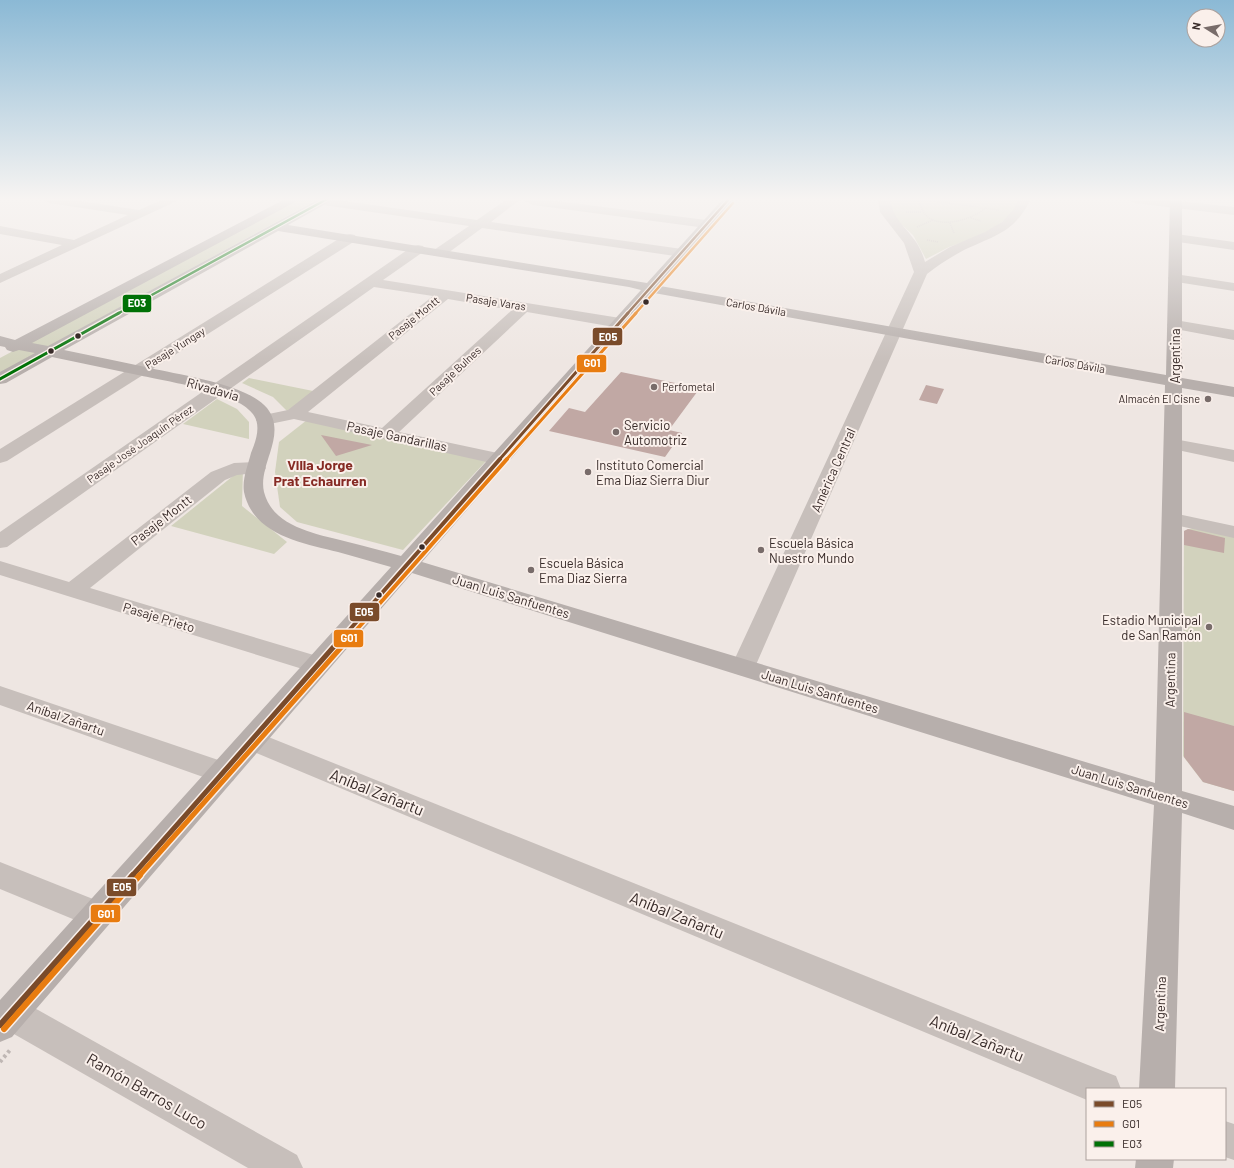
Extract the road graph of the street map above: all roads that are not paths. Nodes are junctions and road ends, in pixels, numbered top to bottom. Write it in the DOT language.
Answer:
graph roads {
  1 [pos="682,253"];
  2 [pos="55,254"];
  3 [pos="190,254"];
  4 [pos="226,254"];
  5 [pos="325,254"];
  6 [pos="412,254"];
  7 [pos="448,254"];
  8 [pos="915,254"];
  9 [pos="947,254"];
  10 [pos="1176,254"];
  11 [pos="921,272"];
  12 [pos="1,278"];
  13 [pos="1175,278"];
  14 [pos="371,282"];
  15 [pos="1234,287"];
  16 [pos="651,288"];
  17 [pos="445,294"];
  18 [pos="524,307"];
  19 [pos="620,323"];
  20 [pos="1175,325"];
  21 [pos="895,332"];
  22 [pos="1234,335"];
  23 [pos="0,340"];
  24 [pos="18,344"];
  25 [pos="51,351"];
  26 [pos="0,354"];
  27 [pos="139,370"];
  28 [pos="0,379"];
  29 [pos="1175,382"];
  30 [pos="219,388"];
  31 [pos="1234,392"];
  32 [pos="294,414"];
  33 [pos="266,420"];
  34 [pos="386,434"];
  35 [pos="1174,444"];
  36 [pos="1234,456"];
  37 [pos="0,457"];
  38 [pos="500,459"];
  39 [pos="257,468"];
  40 [pos="1173,519"];
  41 [pos="1234,532"];
  42 [pos="0,542"];
  43 [pos="407,564"];
  44 [pos="0,568"];
  45 [pos="74,590"];
  46 [pos="318,665"];
  47 [pos="743,667"];
  48 [pos="0,695"];
  49 [pos="251,740"];
  50 [pos="223,773"];
  51 [pos="1168,798"];
  52 [pos="1234,818"];
  53 [pos="0,875"];
  54 [pos="97,916"];
  55 [pos="5,1019"];
  56 [pos="1101,1088"];
  57 [pos="1157,1088"];
  58 [pos="284,1168"];
  1 -- 16 [label="street"];
  2 -- 12 [label="street"];
  3 -- 24 [label="street"];
  4 -- 25 [label="street"];
  5 -- 27 [label="street, Pasaje Yungay"];
  6 -- 14 [label="street, Pasaje José Joaquín Pérez"];
  7 -- 16 [label="street, Carlos Dávila"];
  8 -- 11 [label="street"];
  9 -- 11 [label="street"];
  10 -- 13 [label="street, Argentina"];
  11 -- 21 [label="street, América Central"];
  13 -- 15 [label="street"];
  13 -- 20 [label="street, Argentina"];
  14 -- 17 [label="street, Pasaje Varas"];
  14 -- 30 [label="street, Pasaje José Joaquín Pérez"];
  16 -- 19 [label="street"];
  16 -- 21 [label="street, Carlos Dávila"];
  17 -- 18 [label="street, Pasaje Varas"];
  17 -- 32 [label="street, Pasaje Montt"];
  18 -- 19 [label="street, Pasaje Varas"];
  18 -- 34 [label="street, Pasaje Bulnes"];
  19 -- 38 [label="street"];
  20 -- 22 [label="street"];
  20 -- 29 [label="street, Argentina"];
  21 -- 29 [label="street, Carlos Dávila"];
  21 -- 47 [label="street, América Central"];
  23 -- 24 [label="street, Rivadavia"];
  24 -- 25 [label="street, Rivadavia"];
  24 -- 26 [label="street"];
  25 -- 27 [label="street, Rivadavia"];
  25 -- 28 [label="street"];
  27 -- 30 [label="street, Rivadavia"];
  27 -- 37 [label="street, Pasaje Yungay"];
  29 -- 31 [label="street, Carlos Dávila"];
  29 -- 35 [label="street, Argentina"];
  30 -- 33 [label="street, Rivadavia"];
  30 -- 42 [label="street, Pasaje José Joaquín Pérez"];
  32 -- 33 [label="street, Pasaje Montt"];
  32 -- 34 [label="street, Pasaje Gandarillas"];
  33 -- 39 [label="street"];
  34 -- 38 [label="street, Pasaje Gandarillas"];
  35 -- 36 [label="street"];
  35 -- 40 [label="street, Argentina"];
  38 -- 43 [label="street"];
  39 -- 43 [label="street"];
  39 -- 45 [label="street, Pasaje Montt"];
  40 -- 41 [label="street"];
  40 -- 51 [label="street, Argentina"];
  43 -- 46 [label="street"];
  43 -- 47 [label="street, Juan Luis Sanfuentes"];
  44 -- 45 [label="street, Pasaje Prieto"];
  45 -- 46 [label="street, Pasaje Prieto"];
  46 -- 49 [label="street"];
  47 -- 51 [label="street, Juan Luis Sanfuentes"];
  48 -- 50 [label="street, Aníbal Zañartu"];
  49 -- 50 [label="street"];
  49 -- 56 [label="street, Aníbal Zañartu"];
  50 -- 54 [label="street"];
  51 -- 52 [label="street, Juan Luis Sanfuentes"];
  51 -- 57 [label="street, Argentina"];
  53 -- 54 [label="street"];
  54 -- 55 [label="street"];
  55 -- 58 [label="street, Ramón Barros Luco"];
}
